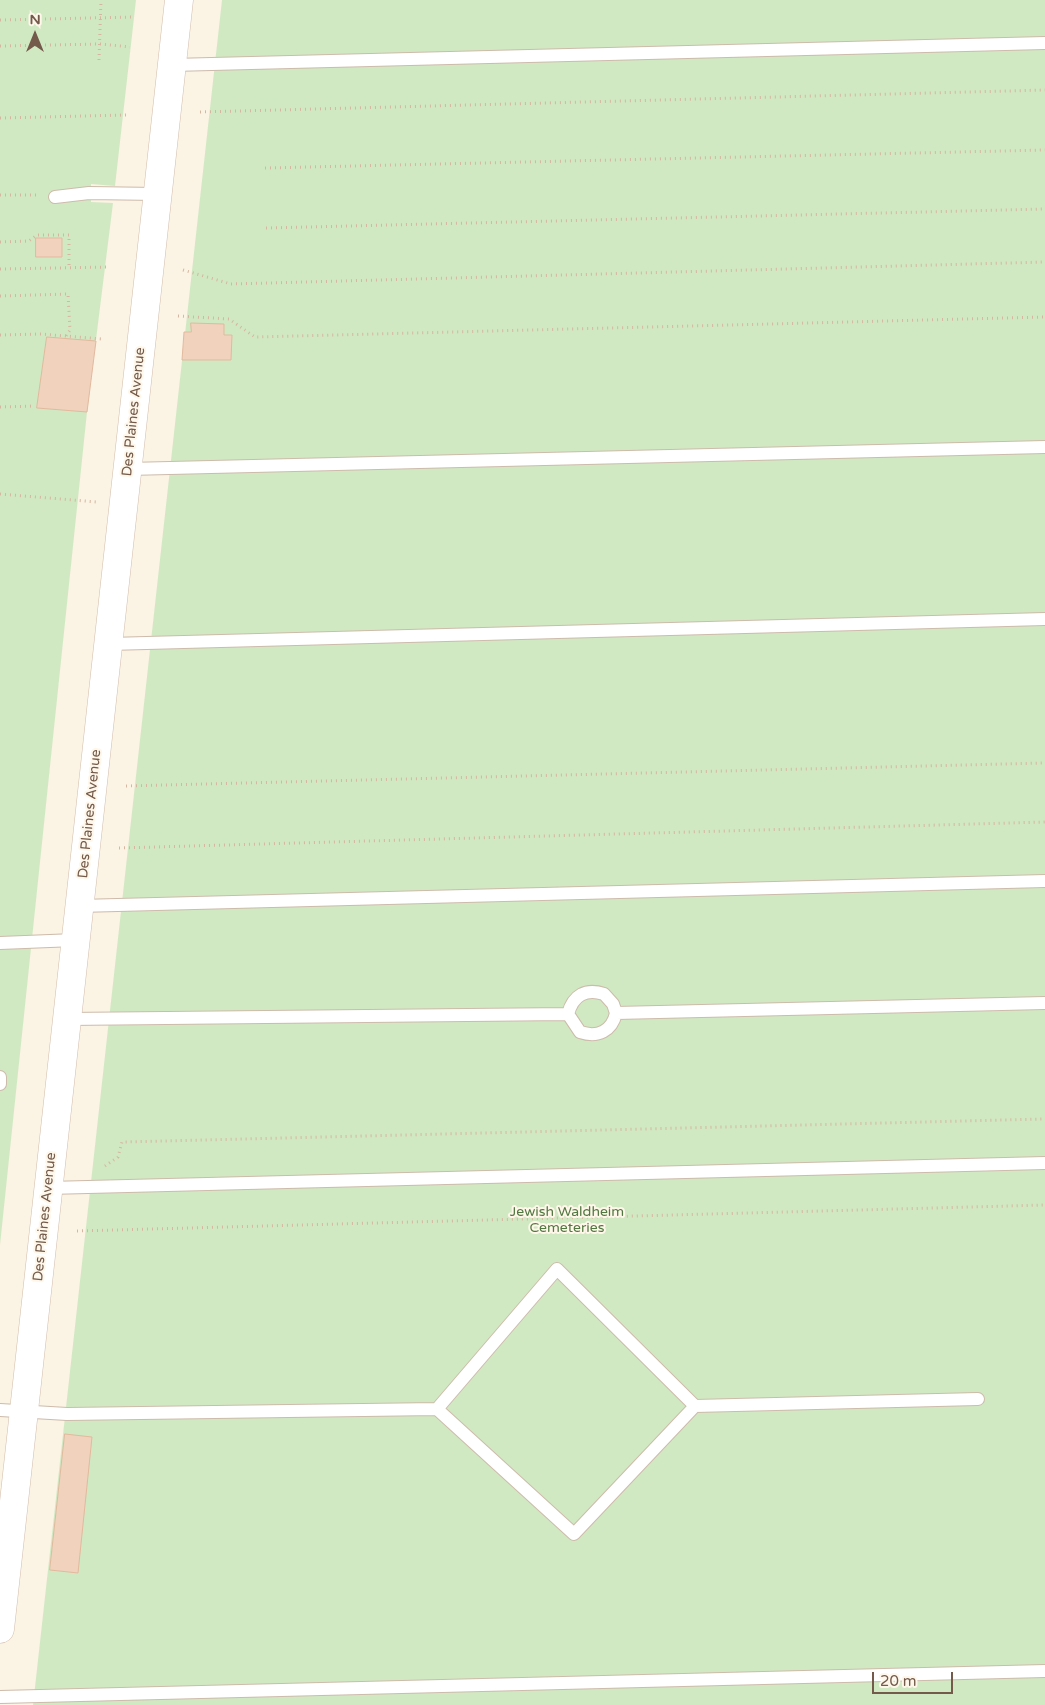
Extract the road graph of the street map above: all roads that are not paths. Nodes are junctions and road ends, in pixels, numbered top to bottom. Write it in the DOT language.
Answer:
graph roads {
  1 [pos="179,0"];
  2 [pos="1045,43"];
  3 [pos="172,65"];
  4 [pos="156,194"];
  5 [pos="55,197"];
  6 [pos="1045,447"];
  7 [pos="128,468"];
  8 [pos="1045,619"];
  9 [pos="109,644"];
  10 [pos="1045,881"];
  11 [pos="79,906"];
  12 [pos="75,940"];
  13 [pos="0,943"];
  14 [pos="1045,1003"];
  15 [pos="616,1012"];
  16 [pos="568,1014"];
  17 [pos="66,1019"];
  18 [pos="0,1077"];
  19 [pos="0,1084"];
  20 [pos="1045,1163"];
  21 [pos="48,1188"];
  22 [pos="978,1399"];
  23 [pos="695,1406"];
  24 [pos="437,1409"];
  25 [pos="12,1410"];
  26 [pos="0,1628"];
  27 [pos="1045,1671"];
  28 [pos="0,1697"];
  1 -- 3 [label="main road, Des Plaines Avenue"];
  2 -- 3 [label="lane"];
  3 -- 4 [label="main road, Des Plaines Avenue"];
  4 -- 5 [label="lane"];
  4 -- 7 [label="main road, Des Plaines Avenue"];
  6 -- 7 [label="lane"];
  7 -- 9 [label="main road, Des Plaines Avenue"];
  8 -- 9 [label="lane"];
  9 -- 11 [label="main road, Des Plaines Avenue"];
  10 -- 11 [label="lane"];
  11 -- 12 [label="main road, Des Plaines Avenue"];
  12 -- 13 [label="lane"];
  12 -- 17 [label="main road, Des Plaines Avenue"];
  14 -- 15 [label="lane"];
  15 -- 16 [label="lane"];
  15 -- 16 [label="lane"];
  16 -- 17 [label="lane"];
  17 -- 21 [label="main road, Des Plaines Avenue"];
  18 -- 19 [label="lane"];
  20 -- 21 [label="lane"];
  21 -- 25 [label="main road, Des Plaines Avenue"];
  22 -- 23 [label="lane"];
  23 -- 24 [label="lane"];
  23 -- 24 [label="lane"];
  24 -- 25 [label="lane"];
  25 -- 26 [label="main road, Des Plaines Avenue"];
  27 -- 28 [label="lane"];
}
